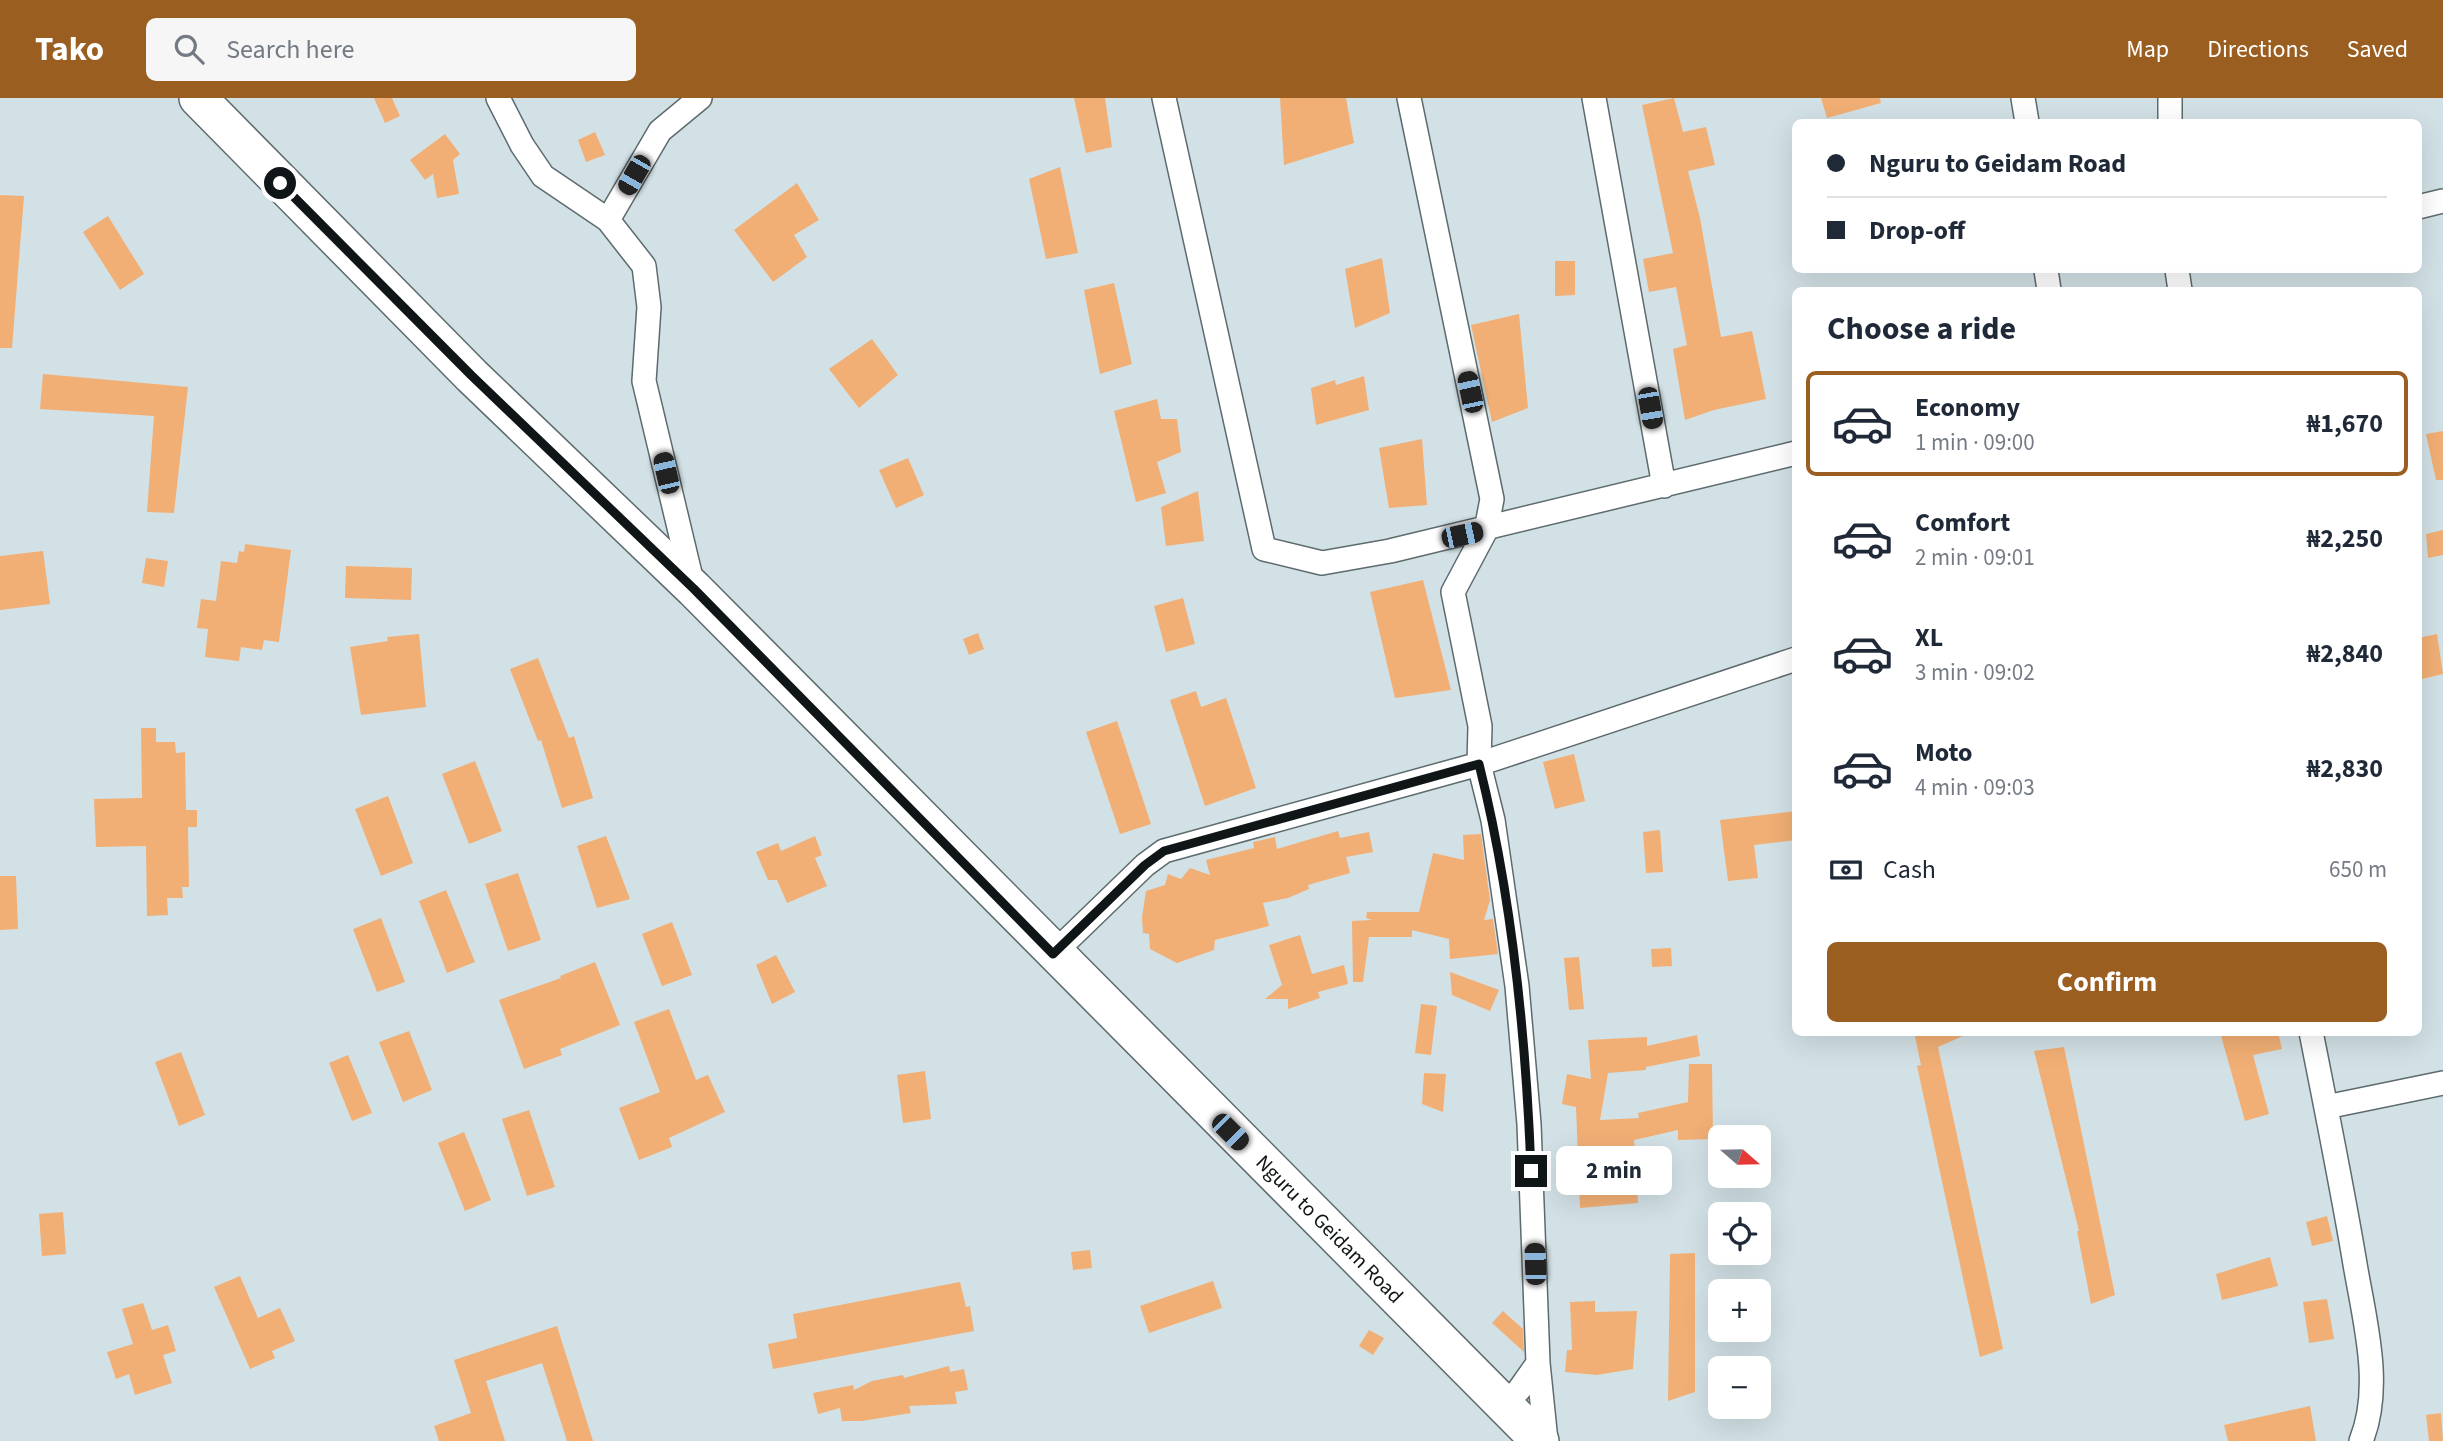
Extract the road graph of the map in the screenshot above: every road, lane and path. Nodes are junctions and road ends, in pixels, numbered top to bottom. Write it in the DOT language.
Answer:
graph roads {
  1 [pos="198,98"];
  2 [pos="498,98"];
  3 [pos="700,98"];
  4 [pos="1164,98"];
  5 [pos="1409,98"];
  6 [pos="1594,98"];
  7 [pos="2023,98"];
  8 [pos="2169,98"];
  9 [pos="2026,119"];
  10 [pos="2171,119"];
  11 [pos="2443,201"];
  12 [pos="2422,206"];
  13 [pos="608,220"];
  14 [pos="1792,454"];
  15 [pos="1664,486"];
  16 [pos="1486,530"];
  17 [pos="694,589"];
  18 [pos="1792,660"];
  19 [pos="1479,764"];
  20 [pos="1053,954"];
  21 [pos="2312,1036"];
  22 [pos="2443,1083"];
  23 [pos="2326,1107"];
  24 [pos="1538,1363"];
  25 [pos="1525,1430"];
  26 [pos="2361,1441"];
  1 -- 17 [label="main road, Nguru to Geidam Road"];
  2 -- 13 [label="street"];
  3 -- 13 [label="street"];
  4 -- 16 [label="street"];
  5 -- 16 [label="street"];
  6 -- 15 [label="street"];
  7 -- 9 [label="street"];
  8 -- 10 [label="street"];
  11 -- 12 [label="street"];
  13 -- 17 [label="street"];
  14 -- 15 [label="street"];
  15 -- 16 [label="street"];
  16 -- 19 [label="street"];
  17 -- 20 [label="main road, Nguru to Geidam Road"];
  18 -- 19 [label="street"];
  19 -- 20 [label="street"];
  19 -- 24 [label="street"];
  20 -- 25 [label="main road, Nguru to Geidam Road"];
  21 -- 23 [label="street"];
  22 -- 23 [label="street"];
  23 -- 26 [label="street"];
  24 -- 25 [label="street"];
  24 -- 25 [label="street"];
}
